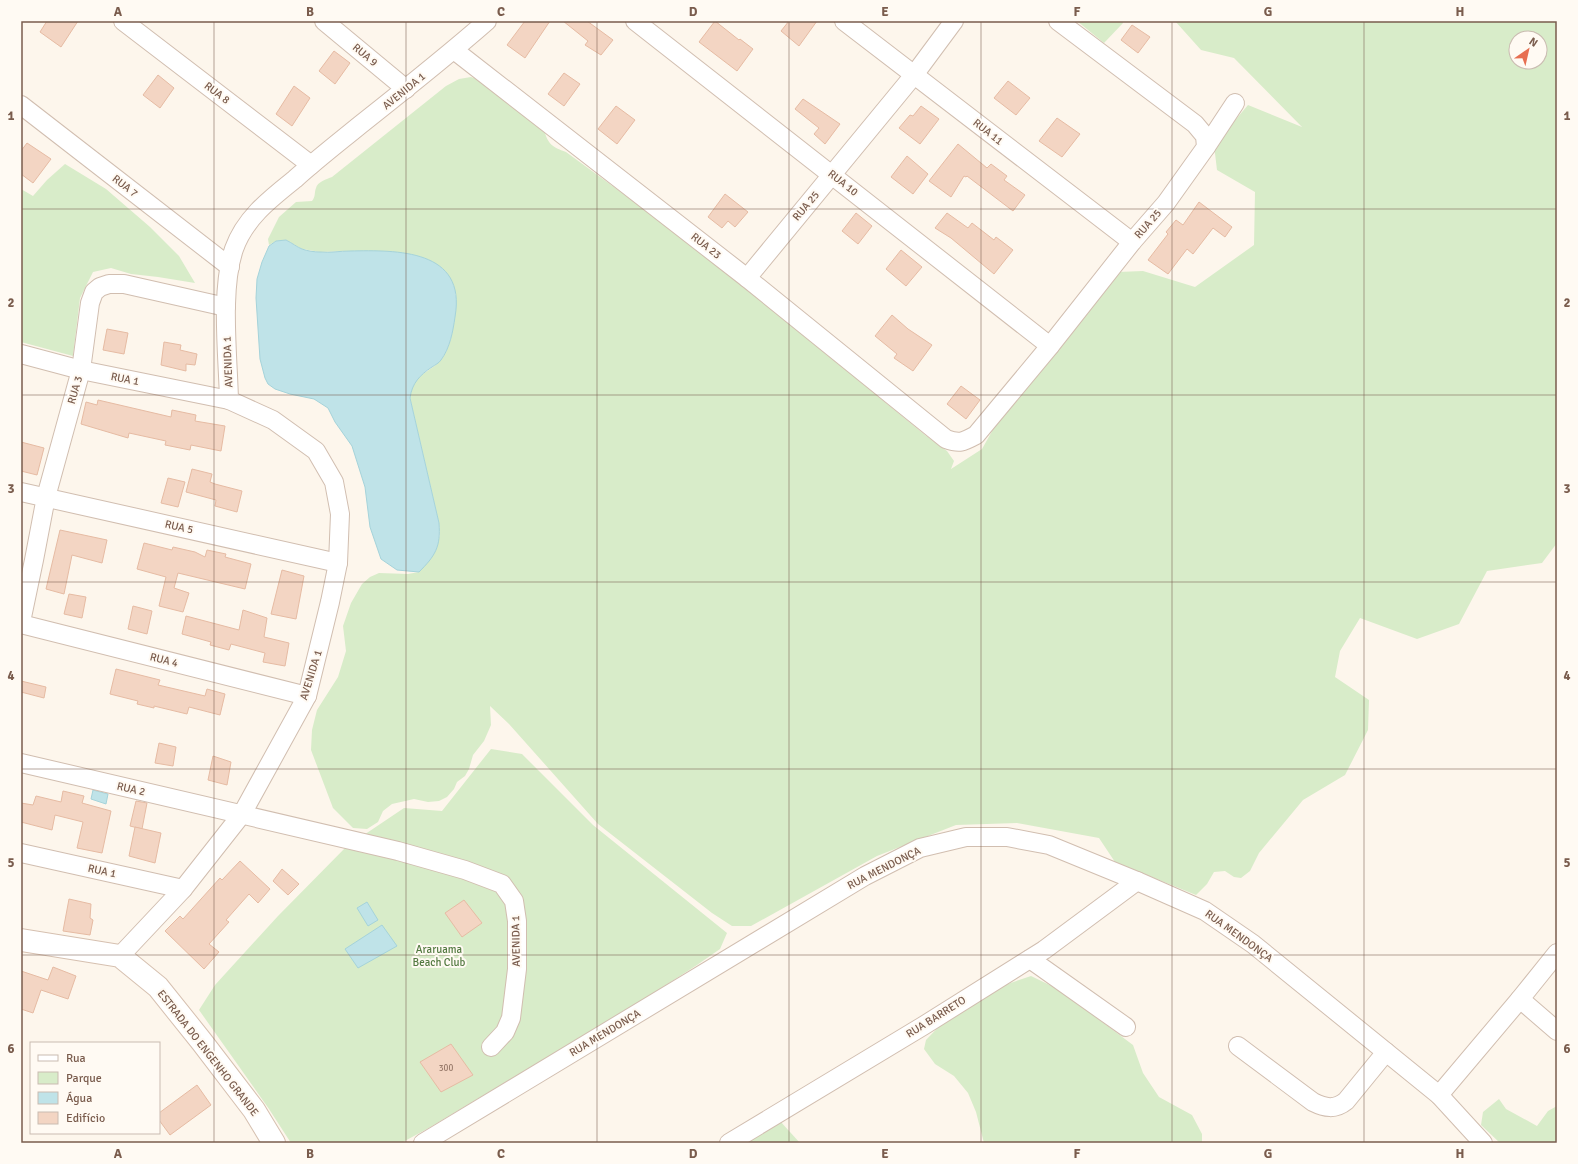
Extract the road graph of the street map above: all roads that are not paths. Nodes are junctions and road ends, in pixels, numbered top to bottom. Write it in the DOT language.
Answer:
graph roads {
  1 [pos="123,21"];
  2 [pos="324,21"];
  3 [pos="487,21"];
  4 [pos="635,21"];
  5 [pos="844,21"];
  6 [pos="954,21"];
  7 [pos="1058,21"];
  8 [pos="454,50"];
  9 [pos="914,76"];
  10 [pos="406,89"];
  11 [pos="1235,103"];
  12 [pos="21,105"];
  13 [pos="1206,147"];
  14 [pos="311,165"];
  15 [pos="833,175"];
  16 [pos="1132,242"];
  17 [pos="230,267"];
  18 [pos="747,278"];
  19 [pos="226,308"];
  20 [pos="1050,346"];
  21 [pos="21,354"];
  22 [pos="81,370"];
  23 [pos="229,400"];
  24 [pos="956,443"];
  25 [pos="21,492"];
  26 [pos="46,497"];
  27 [pos="338,562"];
  28 [pos="21,623"];
  29 [pos="307,696"];
  30 [pos="21,763"];
  31 [pos="242,814"];
  32 [pos="21,853"];
  33 [pos="1137,881"];
  34 [pos="183,889"];
  35 [pos="21,940"];
  36 [pos="1557,953"];
  37 [pos="120,956"];
  38 [pos="1030,959"];
  39 [pos="1520,999"];
  40 [pos="1126,1027"];
  41 [pos="1557,1031"];
  42 [pos="1238,1046"];
  43 [pos="491,1048"];
  44 [pos="1386,1052"];
  45 [pos="1439,1095"];
  46 [pos="274,1143"];
  47 [pos="423,1143"];
  48 [pos="729,1143"];
  49 [pos="1483,1143"];
  1 -- 14 [label="street, RUA 8"];
  2 -- 10 [label="street, RUA 9"];
  3 -- 8 [label="street, AVENIDA 1"];
  4 -- 15 [label="street, RUA 10"];
  5 -- 9 [label="street, RUA 11"];
  6 -- 9 [label="street, RUA 25"];
  7 -- 13 [label="street"];
  8 -- 10 [label="street, AVENIDA 1"];
  8 -- 18 [label="street, RUA 23"];
  9 -- 15 [label="street, RUA 25"];
  9 -- 16 [label="street, RUA 11"];
  10 -- 14 [label="street, AVENIDA 1"];
  11 -- 13 [label="street, RUA 25"];
  12 -- 17 [label="street, RUA 7"];
  13 -- 16 [label="street, RUA 25"];
  14 -- 17 [label="street, AVENIDA 1"];
  15 -- 18 [label="street, RUA 25"];
  15 -- 20 [label="street, RUA 10"];
  16 -- 20 [label="street, RUA 25"];
  17 -- 19 [label="street, AVENIDA 1"];
  18 -- 24 [label="street, RUA 23"];
  19 -- 22 [label="street, RUA 3"];
  19 -- 23 [label="street, AVENIDA 1"];
  20 -- 24 [label="street, RUA 25"];
  21 -- 22 [label="street, RUA 1"];
  22 -- 23 [label="street, RUA 1"];
  22 -- 26 [label="street, RUA 3"];
  23 -- 27 [label="street, AVENIDA 1"];
  25 -- 26 [label="street, RUA 5"];
  26 -- 27 [label="street, RUA 5"];
  26 -- 28 [label="street, RUA 3"];
  27 -- 29 [label="street, AVENIDA 1"];
  28 -- 29 [label="street, RUA 4"];
  29 -- 31 [label="street, AVENIDA 1"];
  30 -- 31 [label="street, RUA 2"];
  31 -- 34 [label="street, AVENIDA 1"];
  31 -- 43 [label="street, AVENIDA 1"];
  32 -- 34 [label="street, RUA 1"];
  33 -- 38 [label="street, RUA BARRETO"];
  33 -- 44 [label="street, RUA MENDONÇA"];
  33 -- 47 [label="street, RUA MENDONÇA"];
  34 -- 37 [label="street, AVENIDA 1"];
  35 -- 37 [label="street, ESTRADA DO ENGENHO GRANDE"];
  36 -- 39 [label="street"];
  37 -- 46 [label="street, ESTRADA DO ENGENHO GRANDE"];
  38 -- 40 [label="street"];
  38 -- 48 [label="street, RUA BARRETO"];
  39 -- 41 [label="street"];
  39 -- 45 [label="street"];
  42 -- 44 [label="street"];
  44 -- 45 [label="street, RUA MENDONÇA"];
  45 -- 49 [label="street, RUA MENDONÇA"];
}
